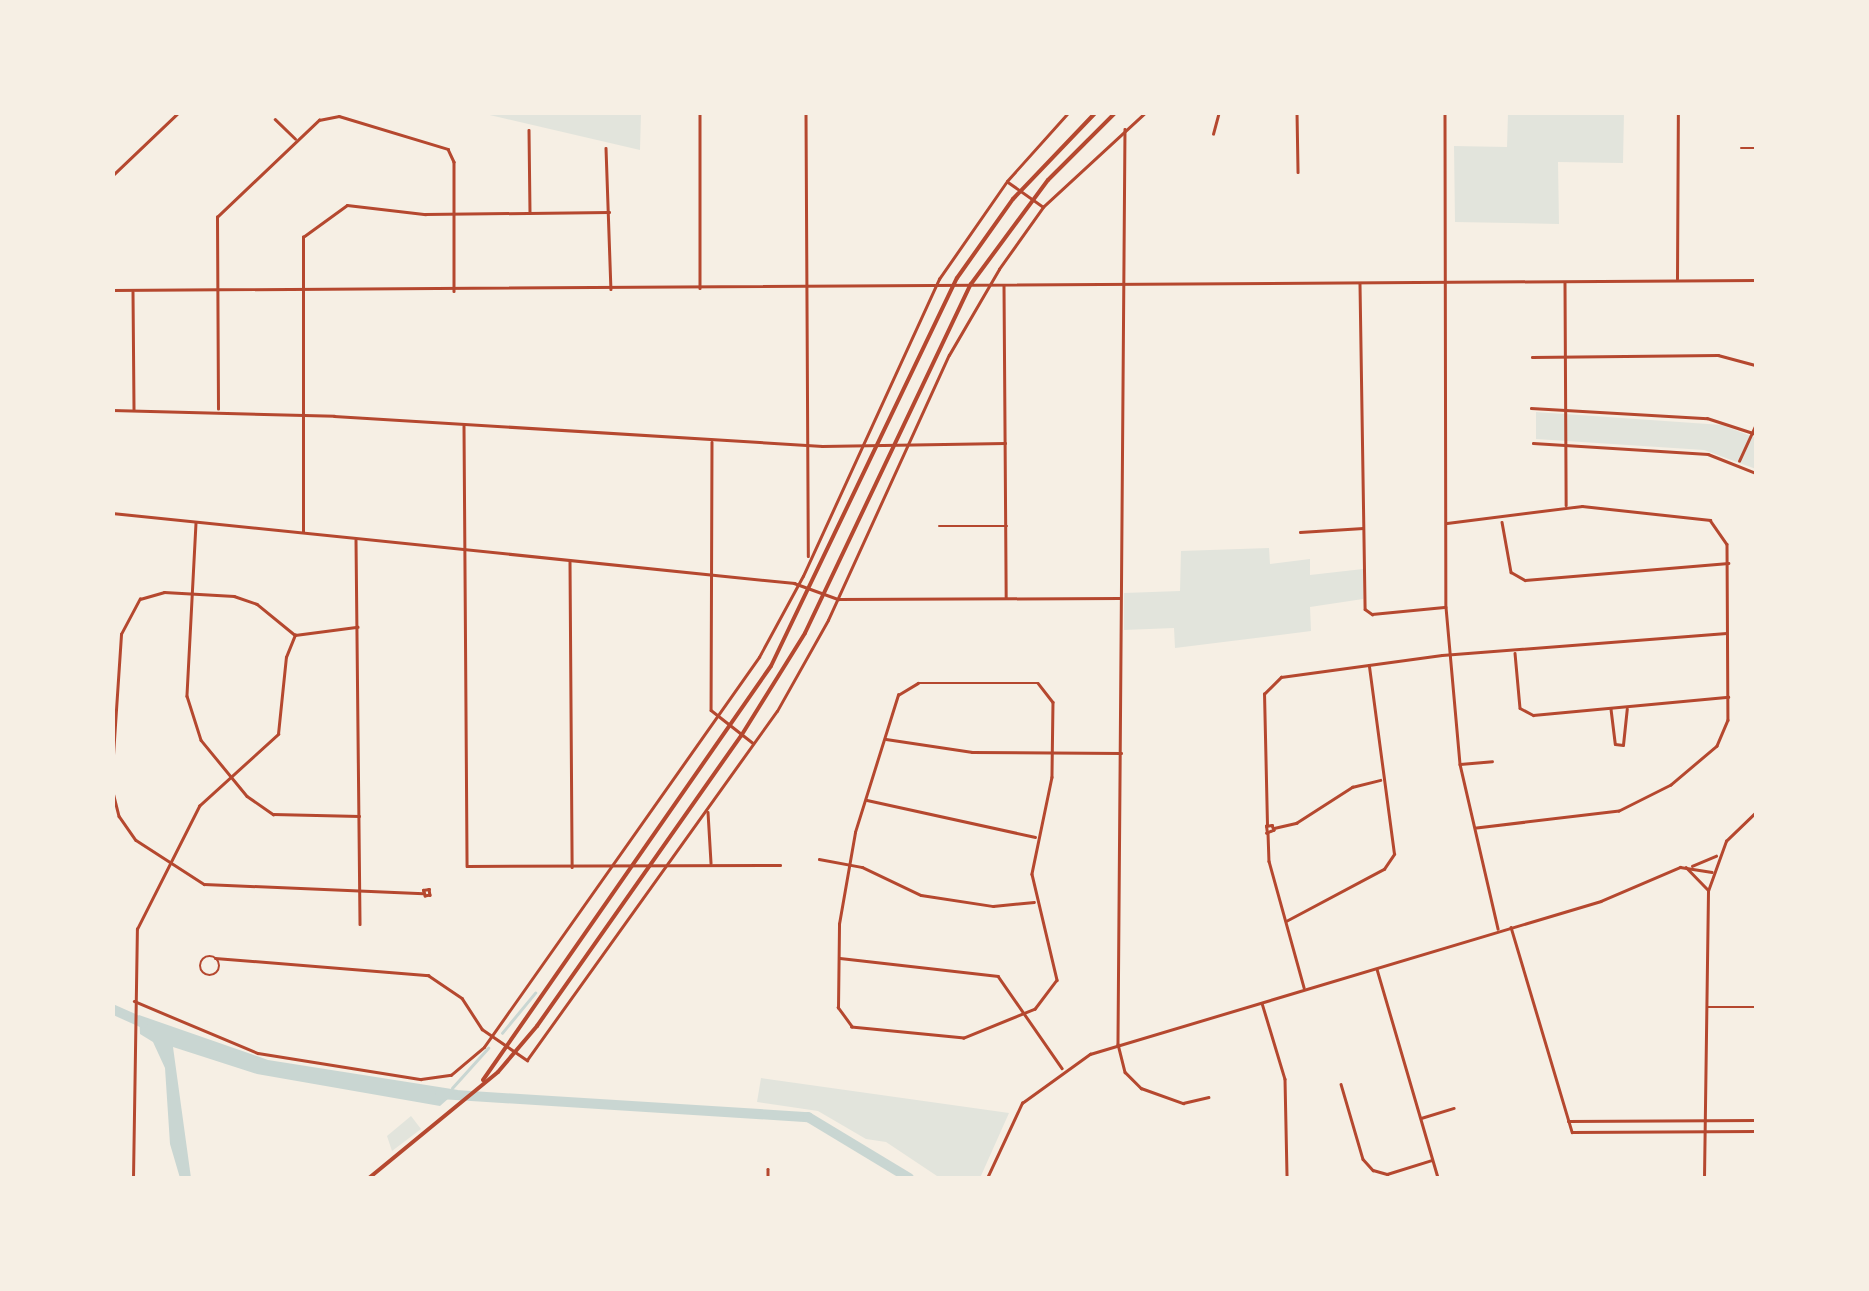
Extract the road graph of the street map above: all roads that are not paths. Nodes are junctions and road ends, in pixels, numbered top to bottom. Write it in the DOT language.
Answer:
graph roads {
  1 [pos="178,112"];
  2 [pos="700,112"];
  3 [pos="806,112"];
  4 [pos="1069,112"];
  5 [pos="1096,112"];
  6 [pos="1116,112"];
  7 [pos="1146,112"];
  8 [pos="1219,112"];
  9 [pos="1297,112"];
  10 [pos="1445,112"];
  11 [pos="1678,112"];
  12 [pos="275,118"];
  13 [pos="1125,128"];
  14 [pos="529,130"];
  15 [pos="1213,134"];
  16 [pos="296,139"];
  17 [pos="606,148"];
  18 [pos="1740,148"];
  19 [pos="1756,148"];
  20 [pos="1298,172"];
  21 [pos="112,176"];
  22 [pos="1007,181"];
  23 [pos="1020,190"];
  24 [pos="1033,200"];
  25 [pos="1044,207"];
  26 [pos="609,212"];
  27 [pos="530,213"];
  28 [pos="454,214"];
  29 [pos="1756,280"];
  30 [pos="1360,281"];
  31 [pos="1677,281"];
  32 [pos="1444,282"];
  33 [pos="1565,282"];
  34 [pos="936,284"];
  35 [pos="954,284"];
  36 [pos="971,284"];
  37 [pos="990,284"];
  38 [pos="1004,284"];
  39 [pos="1126,284"];
  40 [pos="805,287"];
  41 [pos="700,288"];
  42 [pos="611,289"];
  43 [pos="112,290"];
  44 [pos="132,290"];
  45 [pos="216,290"];
  46 [pos="300,290"];
  47 [pos="454,291"];
  48 [pos="1564,356"];
  49 [pos="1532,357"];
  50 [pos="1756,365"];
  51 [pos="1531,408"];
  52 [pos="112,410"];
  53 [pos="134,410"];
  54 [pos="1564,410"];
  55 [pos="218,411"];
  56 [pos="303,415"];
  57 [pos="464,424"];
  58 [pos="1756,424"];
  59 [pos="1754,433"];
  60 [pos="712,440"];
  61 [pos="1534,442"];
  62 [pos="1005,443"];
  63 [pos="1565,444"];
  64 [pos="805,445"];
  65 [pos="892,445"];
  66 [pos="908,445"];
  67 [pos="861,446"];
  68 [pos="878,446"];
  69 [pos="1738,462"];
  70 [pos="1756,473"];
  71 [pos="1566,507"];
  72 [pos="112,513"];
  73 [pos="1501,521"];
  74 [pos="196,522"];
  75 [pos="1446,523"];
  76 [pos="939,526"];
  77 [pos="1006,526"];
  78 [pos="1363,528"];
  79 [pos="303,532"];
  80 [pos="1300,532"];
  81 [pos="356,538"];
  82 [pos="463,549"];
  83 [pos="809,559"];
  84 [pos="570,560"];
  85 [pos="1728,564"];
  86 [pos="712,575"];
  87 [pos="798,584"];
  88 [pos="812,590"];
  89 [pos="192,594"];
  90 [pos="822,594"];
  91 [pos="1122,598"];
  92 [pos="838,599"];
  93 [pos="1006,599"];
  94 [pos="1446,607"];
  95 [pos="357,627"];
  96 [pos="1728,633"];
  97 [pos="295,634"];
  98 [pos="1515,652"];
  99 [pos="1450,656"];
  100 [pos="1368,664"];
  101 [pos="1728,697"];
  102 [pos="1626,706"];
  103 [pos="1611,707"];
  104 [pos="718,720"];
  105 [pos="730,728"];
  106 [pos="741,736"];
  107 [pos="884,738"];
  108 [pos="754,744"];
  109 [pos="1053,753"];
  110 [pos="1122,753"];
  111 [pos="1492,760"];
  112 [pos="1460,764"];
  113 [pos="112,770"];
  114 [pos="232,777"];
  115 [pos="1380,780"];
  116 [pos="112,788"];
  117 [pos="865,800"];
  118 [pos="708,811"];
  119 [pos="1756,812"];
  120 [pos="359,816"];
  121 [pos="1267,824"];
  122 [pos="1274,828"];
  123 [pos="1475,828"];
  124 [pos="1268,833"];
  125 [pos="1036,838"];
  126 [pos="1720,852"];
  127 [pos="819,859"];
  128 [pos="169,864"];
  129 [pos="848,864"];
  130 [pos="668,865"];
  131 [pos="710,865"];
  132 [pos="780,865"];
  133 [pos="615,866"];
  134 [pos="634,866"];
  135 [pos="649,866"];
  136 [pos="1685,866"];
  137 [pos="572,867"];
  138 [pos="1712,872"];
  139 [pos="360,887"];
  140 [pos="1708,890"];
  141 [pos="423,893"];
  142 [pos="1034,902"];
  143 [pos="1286,921"];
  144 [pos="360,924"];
  145 [pos="1511,927"];
  146 [pos="1499,931"];
  147 [pos="215,958"];
  148 [pos="839,958"];
  149 [pos="1376,967"];
  150 [pos="1305,988"];
  151 [pos="134,1001"];
  152 [pos="1262,1002"];
  153 [pos="1706,1007"];
  154 [pos="1756,1007"];
  155 [pos="1027,1014"];
  156 [pos="492,1036"];
  157 [pos="1118,1044"];
  158 [pos="506,1045"];
  159 [pos="516,1052"];
  160 [pos="1062,1068"];
  161 [pos="481,1084"];
  162 [pos="1342,1084"];
  163 [pos="1208,1096"];
  164 [pos="1453,1108"];
  165 [pos="1421,1118"];
  166 [pos="1623,1120"];
  167 [pos="1707,1120"];
  168 [pos="1756,1120"];
  169 [pos="1568,1121"];
  170 [pos="1623,1131"];
  171 [pos="1706,1131"];
  172 [pos="1756,1131"];
  173 [pos="1433,1160"];
  174 [pos="768,1169"];
  175 [pos="161,1176"];
  176 [pos="112,1178"];
  177 [pos="134,1178"];
  178 [pos="369,1178"];
  179 [pos="768,1178"];
  180 [pos="987,1178"];
  181 [pos="1287,1178"];
  182 [pos="1438,1178"];
  183 [pos="1704,1178"];
  1 -- 21 [label="street"];
  2 -- 41 [label="street"];
  3 -- 40 [label="street"];
  4 -- 22 [label="street"];
  5 -- 23 [label="main road"];
  6 -- 24 [label="main road"];
  7 -- 13 [label="street"];
  8 -- 15 [label="street"];
  9 -- 20 [label="street"];
  10 -- 32 [label="street"];
  11 -- 31 [label="street"];
  12 -- 16 [label="street"];
  13 -- 25 [label="street"];
  13 -- 39 [label="street"];
  14 -- 27 [label="street"];
  16 -- 28 [label="street"];
  16 -- 45 [label="street"];
  17 -- 26 [label="street"];
  18 -- 19 [label="street"];
  22 -- 23 [label="street"];
  22 -- 34 [label="street"];
  23 -- 24 [label="street"];
  23 -- 35 [label="main road"];
  24 -- 25 [label="street"];
  24 -- 36 [label="main road"];
  25 -- 37 [label="street"];
  26 -- 27 [label="street"];
  26 -- 42 [label="street"];
  27 -- 28 [label="street"];
  28 -- 46 [label="street"];
  28 -- 47 [label="street"];
  29 -- 31 [label="street"];
  30 -- 32 [label="street"];
  30 -- 39 [label="street"];
  30 -- 78 [label="street"];
  31 -- 33 [label="street"];
  32 -- 33 [label="street"];
  32 -- 75 [label="street"];
  33 -- 48 [label="street"];
  34 -- 35 [label="street"];
  34 -- 40 [label="street"];
  34 -- 67 [label="street"];
  35 -- 36 [label="street"];
  35 -- 68 [label="main road"];
  36 -- 37 [label="street"];
  36 -- 65 [label="main road"];
  37 -- 38 [label="street"];
  37 -- 66 [label="street"];
  38 -- 39 [label="street"];
  38 -- 62 [label="street"];
  39 -- 91 [label="street"];
  40 -- 41 [label="street"];
  40 -- 64 [label="street"];
  41 -- 42 [label="street"];
  42 -- 47 [label="street"];
  43 -- 44 [label="street"];
  44 -- 45 [label="street"];
  44 -- 53 [label="street"];
  45 -- 46 [label="street"];
  45 -- 55 [label="street"];
  46 -- 47 [label="street"];
  46 -- 56 [label="street"];
  48 -- 49 [label="street"];
  48 -- 50 [label="street"];
  48 -- 54 [label="street"];
  51 -- 54 [label="street"];
  52 -- 53 [label="street"];
  53 -- 55 [label="street"];
  54 -- 59 [label="street"];
  54 -- 63 [label="street"];
  55 -- 56 [label="street"];
  56 -- 57 [label="street"];
  56 -- 79 [label="street"];
  57 -- 60 [label="street"];
  57 -- 82 [label="street"];
  58 -- 59 [label="street"];
  59 -- 69 [label="street"];
  60 -- 64 [label="street"];
  60 -- 86 [label="street"];
  61 -- 63 [label="street"];
  62 -- 66 [label="street"];
  62 -- 77 [label="street"];
  63 -- 69 [label="street"];
  63 -- 71 [label="street"];
  64 -- 67 [label="street"];
  64 -- 83 [label="street"];
  65 -- 66 [label="street"];
  65 -- 68 [label="street"];
  65 -- 90 [label="main road"];
  66 -- 92 [label="street"];
  67 -- 68 [label="street"];
  67 -- 83 [label="street"];
  68 -- 88 [label="main road"];
  69 -- 70 [label="street"];
  71 -- 73 [label="street"];
  71 -- 85 [label="street"];
  72 -- 74 [label="street"];
  73 -- 75 [label="street"];
  73 -- 85 [label="street"];
  74 -- 79 [label="street"];
  74 -- 89 [label="street"];
  75 -- 94 [label="street"];
  76 -- 77 [label="street"];
  77 -- 93 [label="street"];
  78 -- 80 [label="street"];
  78 -- 94 [label="street"];
  79 -- 81 [label="street"];
  81 -- 82 [label="street"];
  81 -- 95 [label="street"];
  82 -- 84 [label="street"];
  82 -- 137 [label="street"];
  83 -- 87 [label="street"];
  84 -- 86 [label="street"];
  84 -- 137 [label="street"];
  85 -- 96 [label="street"];
  86 -- 87 [label="street"];
  86 -- 104 [label="street"];
  87 -- 88 [label="street"];
  87 -- 104 [label="street"];
  88 -- 90 [label="street"];
  88 -- 105 [label="main road"];
  89 -- 97 [label="street"];
  89 -- 113 [label="street"];
  89 -- 114 [label="street"];
  90 -- 92 [label="street"];
  90 -- 106 [label="main road"];
  91 -- 93 [label="street"];
  91 -- 110 [label="street"];
  92 -- 93 [label="street"];
  92 -- 108 [label="street"];
  94 -- 99 [label="street"];
  95 -- 97 [label="street"];
  95 -- 120 [label="street"];
  96 -- 98 [label="street"];
  96 -- 101 [label="street"];
  97 -- 114 [label="street"];
  98 -- 99 [label="street"];
  98 -- 103 [label="street"];
  99 -- 100 [label="street"];
  99 -- 112 [label="street"];
  100 -- 115 [label="street"];
  100 -- 121 [label="street"];
  101 -- 102 [label="street"];
  101 -- 123 [label="street"];
  102 -- 103 [label="street"];
  102 -- 103 [label="street"];
  104 -- 105 [label="street"];
  104 -- 133 [label="street"];
  105 -- 106 [label="street"];
  105 -- 134 [label="main road"];
  106 -- 108 [label="street"];
  106 -- 135 [label="main road"];
  107 -- 109 [label="street"];
  107 -- 109 [label="street"];
  107 -- 117 [label="street"];
  108 -- 118 [label="street"];
  109 -- 110 [label="street"];
  109 -- 125 [label="street"];
  110 -- 157 [label="street"];
  111 -- 112 [label="street"];
  112 -- 123 [label="street"];
  114 -- 120 [label="street"];
  114 -- 128 [label="street"];
  115 -- 122 [label="street"];
  115 -- 143 [label="street"];
  116 -- 128 [label="street"];
  117 -- 125 [label="street"];
  117 -- 129 [label="street"];
  118 -- 130 [label="street"];
  118 -- 131 [label="street"];
  119 -- 126 [label="street"];
  120 -- 139 [label="street"];
  121 -- 122 [label="street"];
  121 -- 124 [label="street"];
  122 -- 124 [label="street"];
  123 -- 146 [label="street"];
  124 -- 143 [label="street"];
  125 -- 142 [label="street"];
  126 -- 136 [label="street"];
  126 -- 138 [label="street"];
  127 -- 129 [label="street"];
  128 -- 139 [label="street"];
  128 -- 151 [label="street"];
  129 -- 142 [label="street"];
  129 -- 148 [label="street"];
  130 -- 131 [label="street"];
  130 -- 135 [label="street"];
  130 -- 159 [label="street"];
  131 -- 132 [label="street"];
  133 -- 134 [label="street"];
  133 -- 137 [label="street"];
  133 -- 156 [label="street"];
  134 -- 135 [label="street"];
  134 -- 158 [label="main road"];
  135 -- 159 [label="main road"];
  136 -- 138 [label="street"];
  136 -- 140 [label="street"];
  136 -- 145 [label="street"];
  138 -- 140 [label="street"];
  139 -- 141 [label="street"];
  139 -- 144 [label="street"];
  140 -- 153 [label="street"];
  142 -- 155 [label="street"];
  143 -- 150 [label="street"];
  145 -- 146 [label="street"];
  145 -- 169 [label="street"];
  146 -- 149 [label="street"];
  147 -- 156 [label="street"];
  148 -- 155 [label="street"];
  148 -- 155 [label="street"];
  149 -- 150 [label="street"];
  149 -- 165 [label="street"];
  150 -- 152 [label="street"];
  151 -- 156 [label="street"];
  151 -- 177 [label="street"];
  152 -- 157 [label="street"];
  152 -- 181 [label="street"];
  153 -- 154 [label="street"];
  153 -- 167 [label="street"];
  155 -- 160 [label="street"];
  156 -- 158 [label="street"];
  157 -- 160 [label="street"];
  157 -- 163 [label="street"];
  158 -- 159 [label="street"];
  158 -- 161 [label="main road"];
  159 -- 161 [label="main road"];
  160 -- 180 [label="street"];
  161 -- 178 [label="main road"];
  162 -- 173 [label="street"];
  164 -- 165 [label="street"];
  165 -- 173 [label="street"];
  166 -- 167 [label="street"];
  166 -- 169 [label="street"];
  166 -- 170 [label="street"];
  167 -- 168 [label="street"];
  167 -- 171 [label="street"];
  169 -- 170 [label="street"];
  170 -- 171 [label="street"];
  171 -- 172 [label="street"];
  171 -- 183 [label="street"];
  173 -- 182 [label="street"];
  174 -- 179 [label="street"];
  175 -- 177 [label="street"];
  176 -- 177 [label="street"];
}
